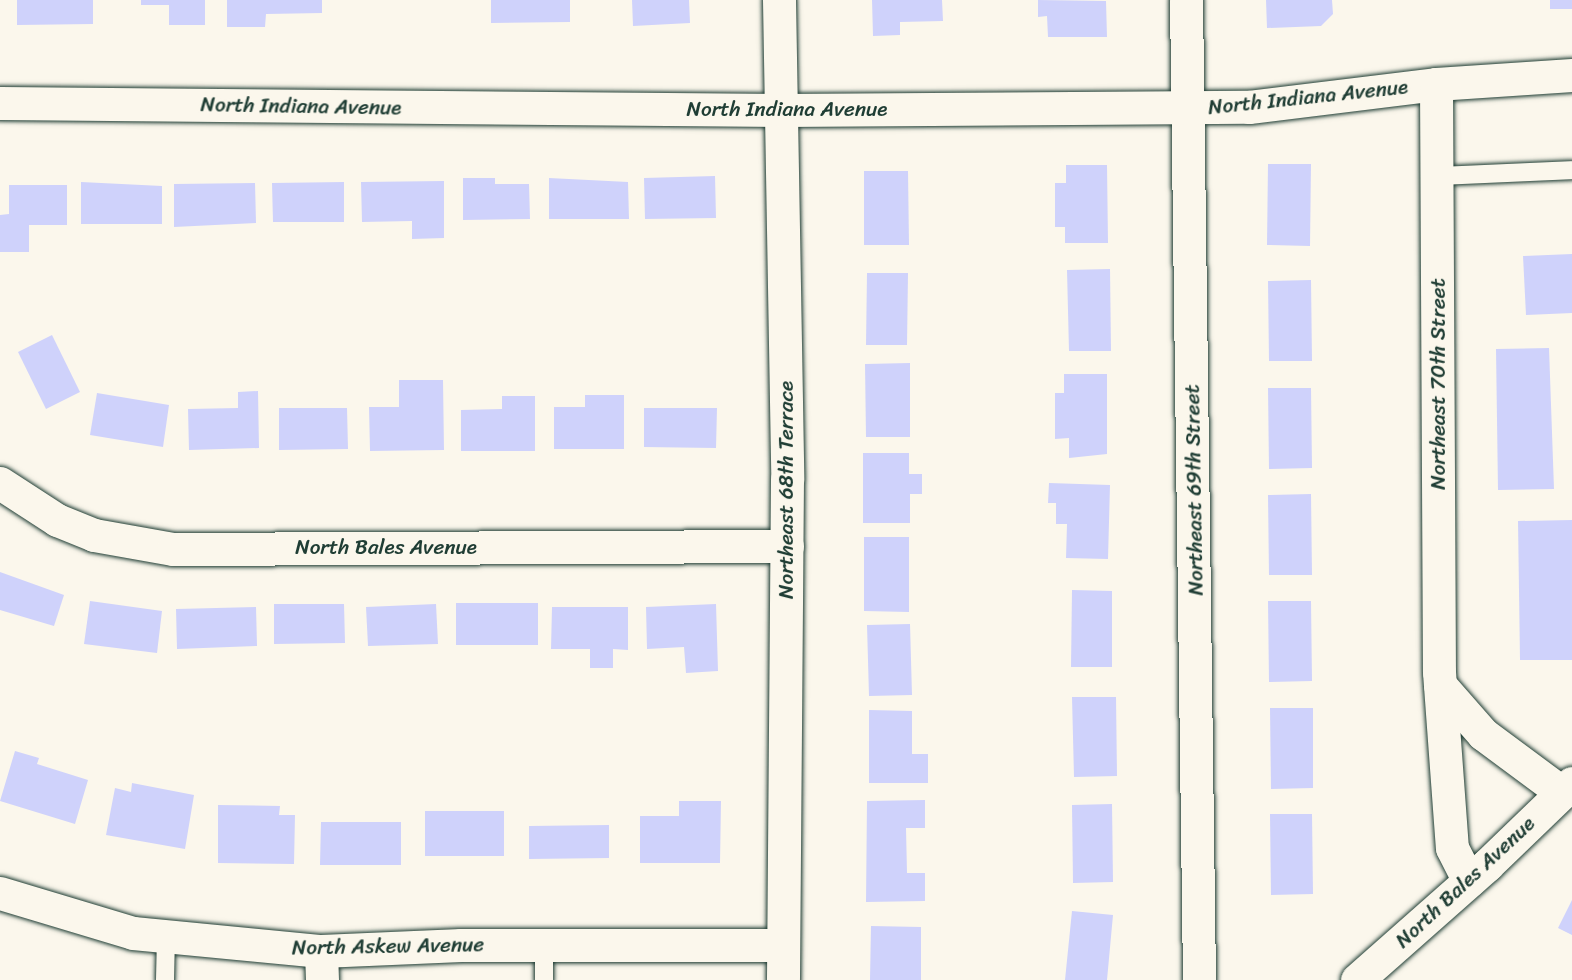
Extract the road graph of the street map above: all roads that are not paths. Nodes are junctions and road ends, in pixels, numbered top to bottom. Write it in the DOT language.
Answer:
graph roads {
  1 [pos="779,0"];
  2 [pos="1186,0"];
  3 [pos="1572,75"];
  4 [pos="1436,84"];
  5 [pos="0,103"];
  6 [pos="1188,108"];
  7 [pos="783,110"];
  8 [pos="1572,170"];
  9 [pos="1437,176"];
  10 [pos="0,483"];
  11 [pos="787,546"];
  12 [pos="1440,685"];
  13 [pos="1569,787"];
  14 [pos="1469,881"];
  15 [pos="0,893"];
  16 [pos="166,937"];
  17 [pos="544,945"];
  18 [pos="783,945"];
  19 [pos="322,965"];
  20 [pos="165,980"];
  21 [pos="544,980"];
  22 [pos="783,980"];
  23 [pos="1199,980"];
  24 [pos="1357,980"];
  1 -- 7 [label="street, Northeast 68th Terrace"];
  2 -- 6 [label="street, Northeast 69th Street"];
  3 -- 4 [label="street, North Indiana Avenue"];
  4 -- 6 [label="street, North Indiana Avenue"];
  4 -- 9 [label="street, Northeast 70th Street"];
  5 -- 7 [label="street, North Indiana Avenue"];
  6 -- 7 [label="street, North Indiana Avenue"];
  6 -- 23 [label="street, Northeast 69th Street"];
  7 -- 11 [label="street, Northeast 68th Terrace"];
  8 -- 9 [label="lane"];
  9 -- 12 [label="street, Northeast 70th Street"];
  10 -- 11 [label="street, North Bales Avenue"];
  11 -- 18 [label="street, Northeast 68th Terrace"];
  12 -- 13 [label="street"];
  12 -- 14 [label="street, Northeast 70th Street"];
  13 -- 14 [label="street, North Bales Avenue"];
  14 -- 24 [label="street, North Bales Avenue"];
  15 -- 16 [label="street, North Askew Avenue"];
  16 -- 19 [label="street, North Askew Avenue"];
  16 -- 20 [label="lane"];
  17 -- 18 [label="street, North Askew Avenue"];
  17 -- 19 [label="street, North Askew Avenue"];
  17 -- 21 [label="lane"];
  18 -- 22 [label="street, Northeast 68th Terrace"];
}
